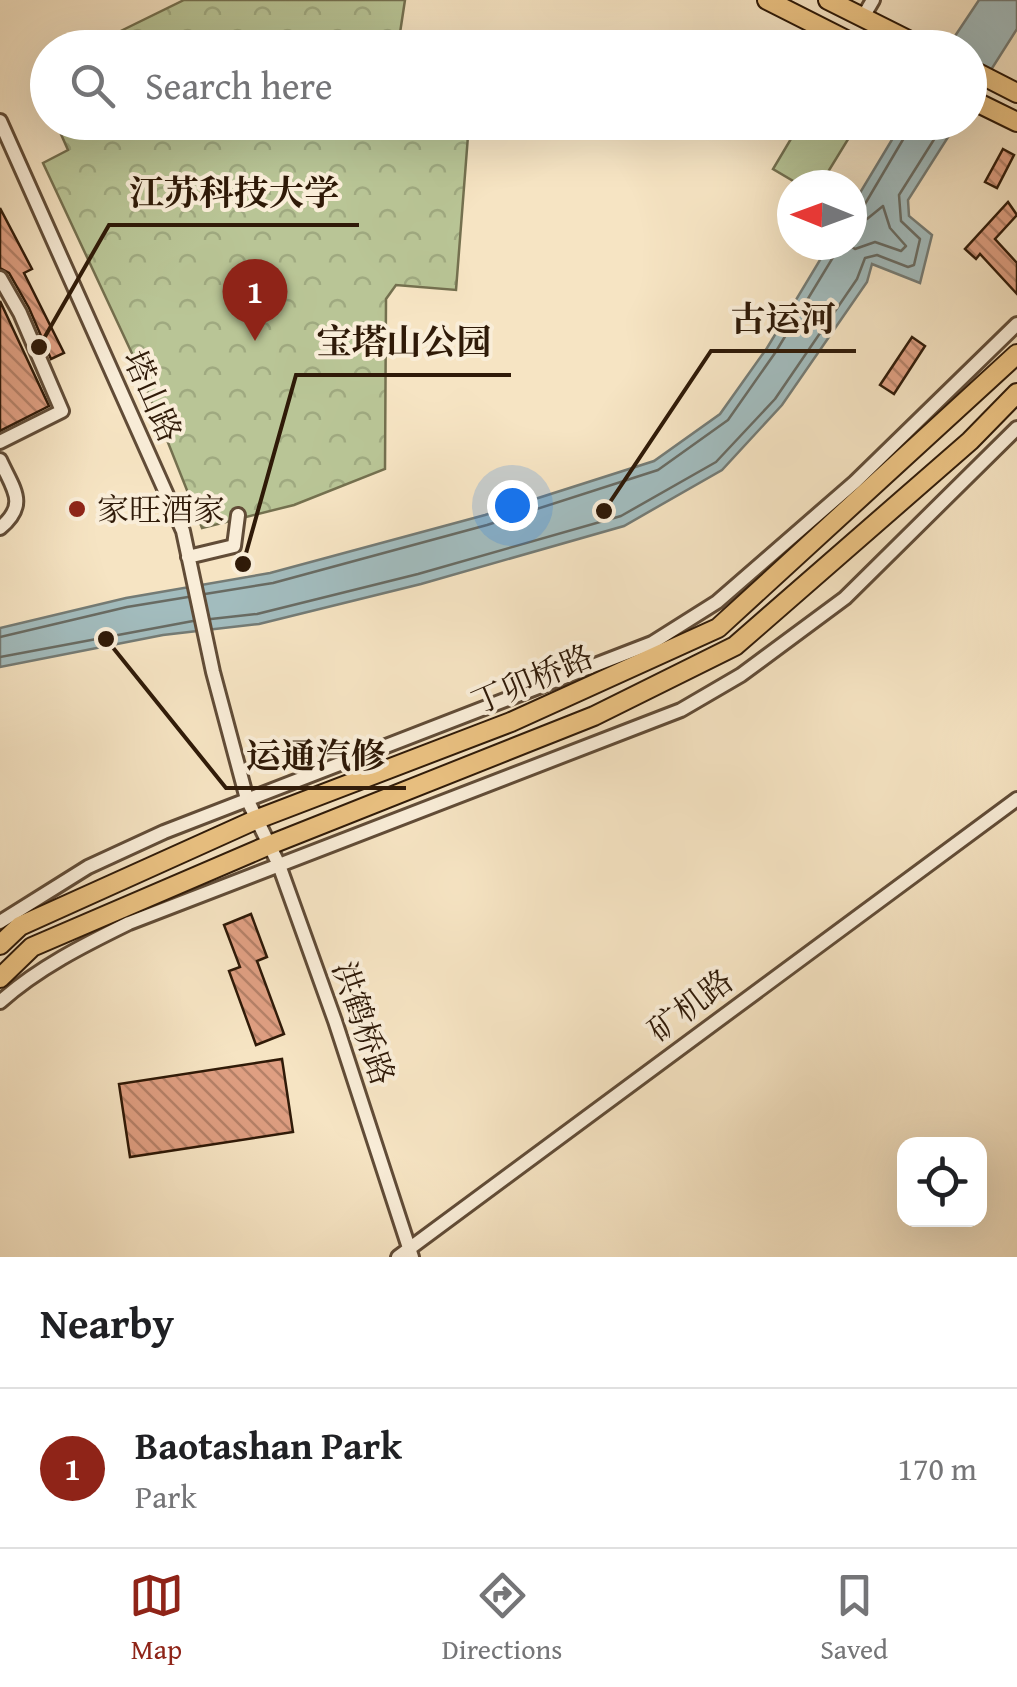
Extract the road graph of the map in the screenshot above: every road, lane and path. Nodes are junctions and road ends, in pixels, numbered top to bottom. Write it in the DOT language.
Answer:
graph roads {
  1 [pos="767,0"];
  2 [pos="828,0"];
  3 [pos="873,0"];
  4 [pos="863,17"];
  5 [pos="826,30"];
  6 [pos="888,30"];
  7 [pos="987,78"];
  8 [pos="1017,93"];
  9 [pos="987,107"];
  10 [pos="1011,119"];
  11 [pos="0,122"];
  12 [pos="0,278"];
  13 [pos="1017,324"];
  14 [pos="1017,354"];
  15 [pos="1017,393"];
  16 [pos="1017,428"];
  17 [pos="0,442"];
  18 [pos="0,460"];
  19 [pos="238,516"];
  20 [pos="0,528"];
  21 [pos="188,556"];
  22 [pos="246,799"];
  23 [pos="1017,799"];
  24 [pos="255,820"];
  25 [pos="268,846"];
  26 [pos="279,864"];
  27 [pos="0,922"];
  28 [pos="0,946"];
  29 [pos="0,978"];
  30 [pos="0,1002"];
  31 [pos="406,1254"];
  1 -- 5 [label="main road"];
  2 -- 4 [label="main road"];
  3 -- 4 [label="street"];
  4 -- 6 [label="main road"];
  7 -- 8 [label="main road"];
  9 -- 10 [label="main road"];
  11 -- 21 [label="street, 塔山路"];
  12 -- 17 [label="street"];
  13 -- 22 [label="street"];
  14 -- 24 [label="main road, 丁卯桥路"];
  15 -- 25 [label="main road, 丁卯桥路"];
  16 -- 26 [label="street"];
  18 -- 20 [label="street"];
  19 -- 21 [label="street"];
  21 -- 22 [label="street, 塔山路"];
  22 -- 24 [label="street, 塔山路"];
  22 -- 27 [label="street"];
  23 -- 31 [label="street, 矿机路"];
  24 -- 25 [label="street, 洪鹤桥路"];
  24 -- 28 [label="main road, 丁卯桥路"];
  25 -- 26 [label="street, 洪鹤桥路"];
  25 -- 29 [label="main road, 丁卯桥路"];
  26 -- 30 [label="street"];
  26 -- 31 [label="street, 洪鹤桥路"];
}
